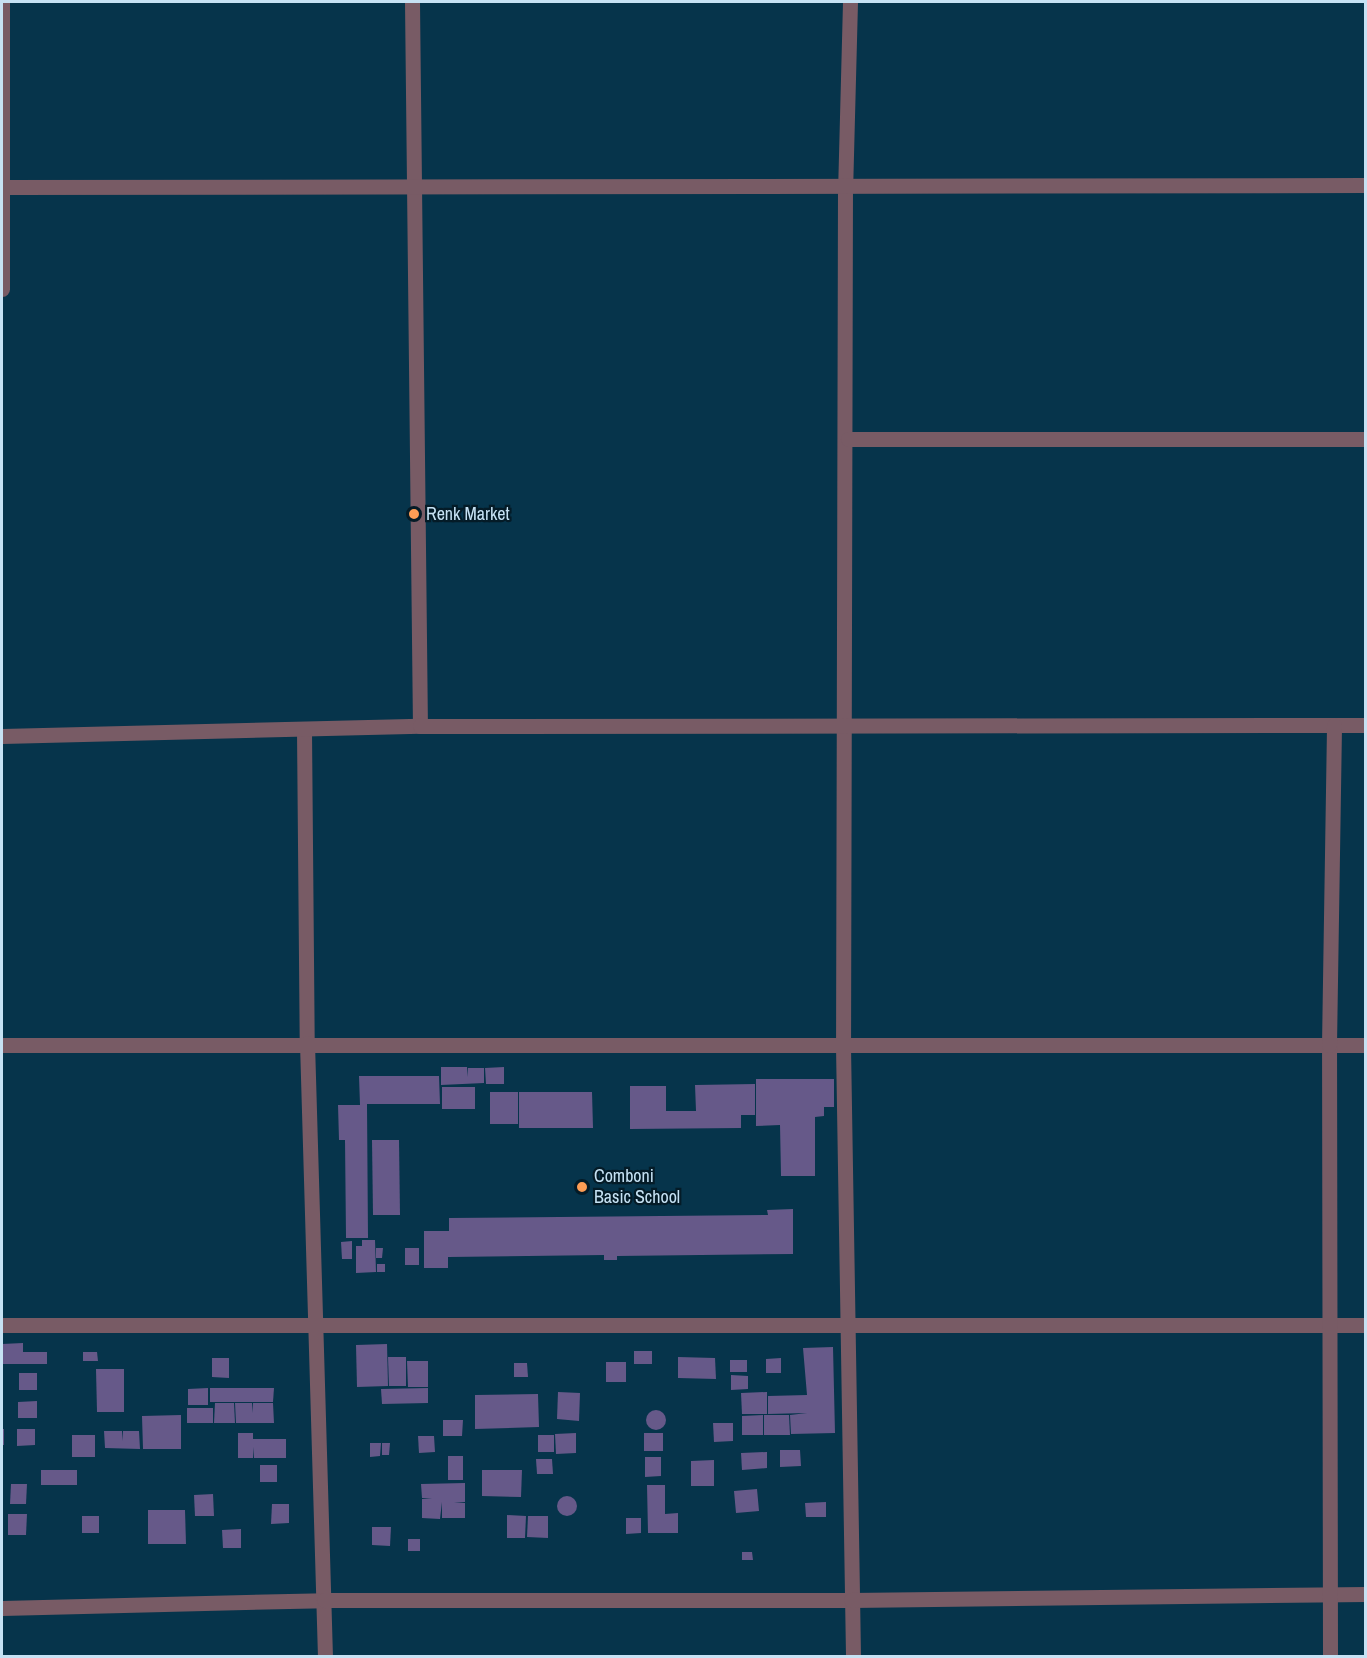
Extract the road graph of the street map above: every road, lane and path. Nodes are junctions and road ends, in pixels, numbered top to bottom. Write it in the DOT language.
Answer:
graph roads {
  1 [pos="2,2"];
  2 [pos="412,2"];
  3 [pos="850,2"];
  4 [pos="1365,185"];
  5 [pos="2,187"];
  6 [pos="845,187"];
  7 [pos="415,189"];
  8 [pos="2,289"];
  9 [pos="848,439"];
  10 [pos="1365,439"];
  11 [pos="1334,725"];
  12 [pos="1365,725"];
  13 [pos="420,726"];
  14 [pos="844,728"];
  15 [pos="304,730"];
  16 [pos="2,736"];
  17 [pos="307,1043"];
  18 [pos="2,1045"];
  19 [pos="1329,1045"];
  20 [pos="1365,1045"];
  21 [pos="843,1046"];
  22 [pos="846,1324"];
  23 [pos="1330,1324"];
  24 [pos="2,1325"];
  25 [pos="1365,1325"];
  26 [pos="316,1327"];
  27 [pos="1331,1594"];
  28 [pos="1365,1594"];
  29 [pos="324,1600"];
  30 [pos="852,1600"];
  31 [pos="2,1608"];
  32 [pos="325,1656"];
  33 [pos="853,1656"];
  34 [pos="1330,1656"];
  1 -- 5 [label="street"];
  2 -- 7 [label="street"];
  3 -- 6 [label="street"];
  4 -- 6 [label="street"];
  5 -- 7 [label="street"];
  5 -- 8 [label="street"];
  6 -- 7 [label="street"];
  6 -- 9 [label="street"];
  7 -- 13 [label="street"];
  9 -- 10 [label="street"];
  9 -- 14 [label="street"];
  11 -- 12 [label="street"];
  11 -- 14 [label="street"];
  11 -- 19 [label="street"];
  13 -- 14 [label="street"];
  13 -- 15 [label="street"];
  14 -- 21 [label="street"];
  15 -- 16 [label="street"];
  15 -- 17 [label="street"];
  17 -- 18 [label="street"];
  17 -- 21 [label="street"];
  17 -- 26 [label="street"];
  19 -- 20 [label="street"];
  19 -- 21 [label="street"];
  19 -- 23 [label="street"];
  21 -- 22 [label="street"];
  22 -- 23 [label="street"];
  22 -- 26 [label="street"];
  22 -- 30 [label="street"];
  23 -- 25 [label="street"];
  23 -- 27 [label="street"];
  24 -- 26 [label="street"];
  26 -- 29 [label="street"];
  27 -- 28 [label="street"];
  27 -- 30 [label="street"];
  27 -- 34 [label="street"];
  29 -- 30 [label="street"];
  29 -- 31 [label="street"];
  29 -- 32 [label="street"];
  30 -- 33 [label="street"];
}
